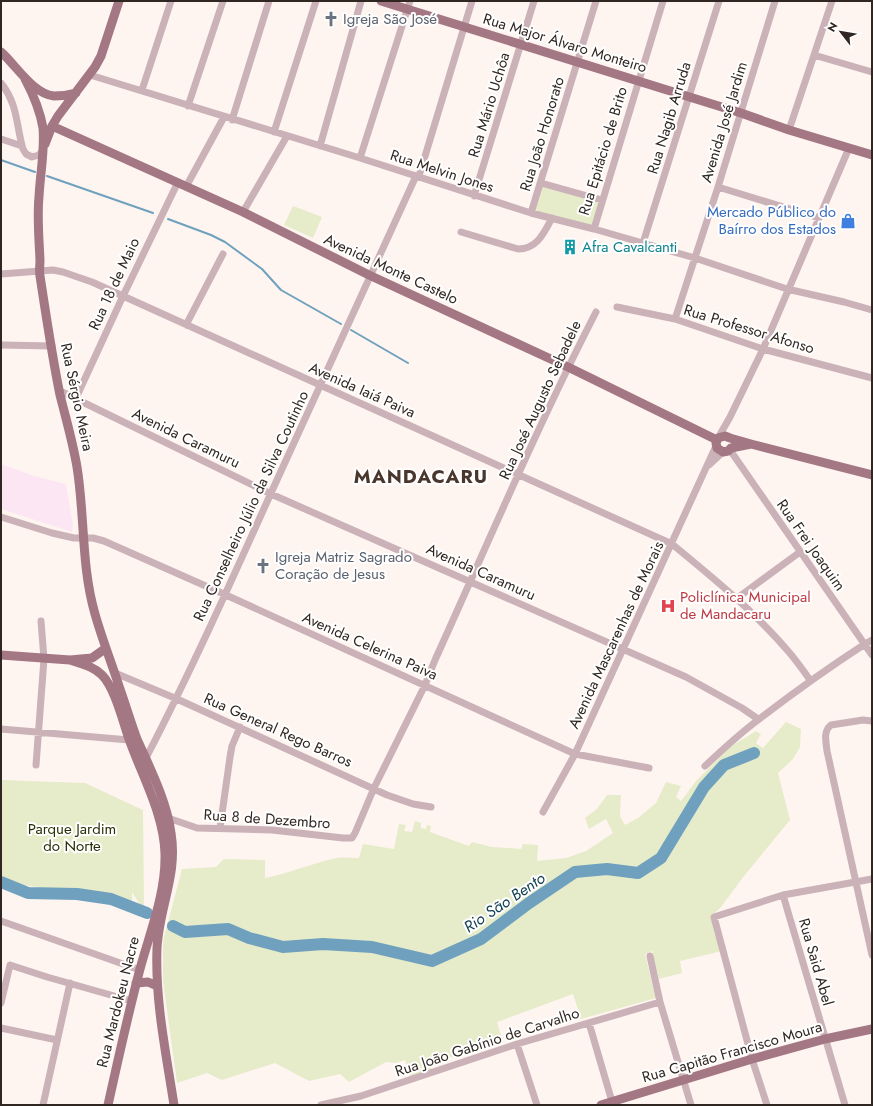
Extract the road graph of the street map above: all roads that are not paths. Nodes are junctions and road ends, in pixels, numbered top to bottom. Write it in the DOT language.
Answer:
graph roads {
  1 [pos="119,1"];
  2 [pos="171,1"];
  3 [pos="223,1"];
  4 [pos="269,1"];
  5 [pos="316,1"];
  6 [pos="361,1"];
  7 [pos="381,1"];
  8 [pos="472,1"];
  9 [pos="534,1"];
  10 [pos="596,1"];
  11 [pos="663,1"];
  12 [pos="719,1"];
  13 [pos="775,1"];
  14 [pos="832,1"];
  15 [pos="409,5"];
  16 [pos="464,26"];
  17 [pos="521,44"];
  18 [pos="1,52"];
  19 [pos="814,55"];
  20 [pos="577,63"];
  21 [pos="872,72"];
  22 [pos="90,75"];
  23 [pos="25,78"];
  24 [pos="638,81"];
  25 [pos="1,83"];
  26 [pos="142,90"];
  27 [pos="76,93"];
  28 [pos="689,97"];
  29 [pos="188,106"];
  30 [pos="741,113"];
  31 [pos="228,118"];
  32 [pos="52,126"];
  33 [pos="789,130"];
  34 [pos="274,132"];
  35 [pos="287,136"];
  36 [pos="1,139"];
  37 [pos="22,146"];
  38 [pos="320,146"];
  39 [pos="848,148"];
  40 [pos="43,149"];
  41 [pos="872,155"];
  42 [pos="360,158"];
  43 [pos="418,176"];
  44 [pos="178,182"];
  45 [pos="541,183"];
  46 [pos="187,185"];
  47 [pos="718,187"];
  48 [pos="474,196"];
  49 [pos="602,200"];
  50 [pos="243,212"];
  51 [pos="531,213"];
  52 [pos="552,218"];
  53 [pos="819,218"];
  54 [pos="594,229"];
  55 [pos="461,232"];
  56 [pos="643,243"];
  57 [pos="223,254"];
  58 [pos="695,258"];
  59 [pos="39,271"];
  60 [pos="1,274"];
  61 [pos="369,275"];
  62 [pos="787,289"];
  63 [pos="123,296"];
  64 [pos="617,307"];
  65 [pos="872,310"];
  66 [pos="596,312"];
  67 [pos="675,319"];
  68 [pos="186,325"];
  69 [pos="1,345"];
  70 [pos="52,346"];
  71 [pos="763,349"];
  72 [pos="568,367"];
  73 [pos="872,378"];
  74 [pos="320,386"];
  75 [pos="60,391"];
  76 [pos="76,398"];
  77 [pos="730,417"];
  78 [pos="729,437"];
  79 [pos="751,444"];
  80 [pos="722,446"];
  81 [pos="519,474"];
  82 [pos="872,475"];
  83 [pos="271,494"];
  84 [pos="1,517"];
  85 [pos="83,538"];
  86 [pos="672,544"];
  87 [pos="800,552"];
  88 [pos="471,581"];
  89 [pos="226,595"];
  90 [pos="736,598"];
  91 [pos="42,621"];
  92 [pos="872,640"];
  93 [pos="865,644"];
  94 [pos="106,648"];
  95 [pos="623,649"];
  96 [pos="1,655"];
  97 [pos="872,655"];
  98 [pos="44,659"];
  99 [pos="70,660"];
  100 [pos="115,673"];
  101 [pos="810,680"];
  102 [pos="425,685"];
  103 [pos="177,699"];
  104 [pos="758,720"];
  105 [pos="872,721"];
  106 [pos="240,727"];
  107 [pos="1,729"];
  108 [pos="38,732"];
  109 [pos="129,740"];
  110 [pos="575,754"];
  111 [pos="146,758"];
  112 [pos="36,765"];
  113 [pos="705,766"];
  114 [pos="649,768"];
  115 [pos="374,788"];
  116 [pos="431,807"];
  117 [pos="544,812"];
  118 [pos="168,818"];
  119 [pos="358,826"];
  120 [pos="220,828"];
  121 [pos="872,878"];
  122 [pos="856,881"];
  123 [pos="783,895"];
  124 [pos="1,921"];
  125 [pos="872,955"];
  126 [pos="650,956"];
  127 [pos="140,970"];
  128 [pos="136,983"];
  129 [pos="70,984"];
  130 [pos="157,986"];
  131 [pos="132,1000"];
  132 [pos="660,1002"];
  133 [pos="1,1003"];
  134 [pos="589,1023"];
  135 [pos="1,1028"];
  136 [pos="872,1029"];
  137 [pos="825,1039"];
  138 [pos="57,1040"];
  139 [pos="517,1044"];
  140 [pos="752,1059"];
  141 [pos="683,1080"];
  142 [pos="613,1103"];
  143 [pos="45,1104"];
  144 [pos="108,1105"];
  145 [pos="174,1105"];
  146 [pos="321,1105"];
  147 [pos="537,1105"];
  148 [pos="601,1105"];
  149 [pos="691,1105"];
  150 [pos="767,1105"];
  151 [pos="845,1105"];
  1 -- 22 [label="main road"];
  2 -- 26 [label="street"];
  3 -- 29 [label="street"];
  4 -- 31 [label="street"];
  5 -- 34 [label="street"];
  6 -- 38 [label="street"];
  7 -- 15 [label="main road, Rua Major Álvaro Monteiro"];
  8 -- 16 [label="street, Rua Conselheiro Júlio da Silva Coutinho"];
  9 -- 17 [label="street, Rua Mário Uchôa"];
  10 -- 20 [label="street, Rua João Honorato"];
  11 -- 24 [label="street, Rua Epitácio de Brito"];
  12 -- 28 [label="street, Rua Nagib Arruda"];
  13 -- 30 [label="street, Avenida José Jardim"];
  14 -- 19 [label="street"];
  15 -- 16 [label="main road, Rua Major Álvaro Monteiro"];
  15 -- 42 [label="street"];
  16 -- 17 [label="main road, Rua Major Álvaro Monteiro"];
  16 -- 43 [label="street, Rua Conselheiro Júlio da Silva Coutinho"];
  17 -- 20 [label="main road, Rua Major Álvaro Monteiro"];
  17 -- 48 [label="street, Rua Mário Uchôa"];
  18 -- 23 [label="main road"];
  19 -- 21 [label="street"];
  19 -- 33 [label="street"];
  20 -- 24 [label="main road, Rua Major Álvaro Monteiro"];
  20 -- 45 [label="street, Rua João Honorato"];
  22 -- 26 [label="street, Rua Melvin Jones"];
  22 -- 27 [label="main road"];
  23 -- 27 [label="main road"];
  23 -- 40 [label="main road"];
  24 -- 28 [label="main road, Rua Major Álvaro Monteiro"];
  24 -- 49 [label="street, Rua Epitácio de Brito"];
  25 -- 37 [label="street"];
  26 -- 29 [label="street, Rua Melvin Jones"];
  27 -- 32 [label="main road"];
  28 -- 30 [label="main road, Rua Major Álvaro Monteiro"];
  28 -- 56 [label="street, Rua Nagib Arruda"];
  29 -- 31 [label="street, Rua Melvin Jones"];
  30 -- 33 [label="main road, Rua Major Álvaro Monteiro"];
  30 -- 47 [label="street, Avenida José Jardim"];
  31 -- 34 [label="street, Rua Melvin Jones"];
  31 -- 46 [label="street"];
  32 -- 40 [label="main road"];
  32 -- 44 [label="main road, Avenida Monte Castelo"];
  33 -- 39 [label="main road, Rua Major Álvaro Monteiro"];
  34 -- 35 [label="street, Rua Melvin Jones"];
  35 -- 38 [label="street, Rua Melvin Jones"];
  35 -- 50 [label="street"];
  36 -- 37 [label="street"];
  37 -- 40 [label="street"];
  38 -- 42 [label="street, Rua Melvin Jones"];
  39 -- 41 [label="main road, Rua Major Álvaro Monteiro"];
  39 -- 53 [label="street"];
  40 -- 59 [label="main road, Rua Sérgio Meira"];
  42 -- 43 [label="street, Rua Melvin Jones"];
  43 -- 48 [label="street, Rua Melvin Jones"];
  43 -- 61 [label="street, Rua Conselheiro Júlio da Silva Coutinho"];
  44 -- 46 [label="main road, Avenida Monte Castelo"];
  44 -- 63 [label="street, Rua 18 de Maio"];
  45 -- 49 [label="street"];
  45 -- 51 [label="street, Rua João Honorato"];
  46 -- 50 [label="main road, Avenida Monte Castelo"];
  47 -- 53 [label="street"];
  47 -- 58 [label="street, Avenida José Jardim"];
  48 -- 51 [label="street, Rua Melvin Jones"];
  49 -- 54 [label="street, Rua Epitácio de Brito"];
  50 -- 61 [label="main road, Avenida Monte Castelo"];
  51 -- 52 [label="street, Rua Melvin Jones"];
  52 -- 54 [label="street, Rua Melvin Jones"];
  52 -- 55 [label="street"];
  53 -- 62 [label="street"];
  54 -- 56 [label="street, Rua Melvin Jones"];
  56 -- 58 [label="street, Rua Melvin Jones"];
  57 -- 68 [label="street"];
  58 -- 62 [label="street, Rua Melvin Jones"];
  58 -- 67 [label="street, Avenida José Jardim"];
  59 -- 60 [label="street, Avenida Iaiá Paiva"];
  59 -- 63 [label="street, Avenida Iaiá Paiva"];
  59 -- 70 [label="main road, Rua Sérgio Meira"];
  61 -- 72 [label="main road, Avenida Monte Castelo"];
  61 -- 74 [label="street, Rua Conselheiro Júlio da Silva Coutinho"];
  62 -- 65 [label="street, Rua Melvin Jones"];
  62 -- 71 [label="street"];
  63 -- 68 [label="street, Avenida Iaiá Paiva"];
  63 -- 76 [label="street, Rua 18 de Maio"];
  64 -- 67 [label="street, Rua Professor Afonso"];
  66 -- 72 [label="street, Rua José Augusto Sebadele"];
  67 -- 71 [label="street, Rua Professor Afonso"];
  68 -- 74 [label="street, Avenida Iaiá Paiva"];
  69 -- 70 [label="street"];
  70 -- 75 [label="main road, Rua Sérgio Meira"];
  71 -- 73 [label="street, Rua Professor Afonso"];
  71 -- 77 [label="street"];
  72 -- 80 [label="main road, Avenida Monte Castelo"];
  72 -- 81 [label="street, Rua José Augusto Sebadele"];
  74 -- 81 [label="street, Avenida Iaiá Paiva"];
  74 -- 83 [label="street, Rua Conselheiro Júlio da Silva Coutinho"];
  75 -- 76 [label="street, Avenida Caramuru"];
  75 -- 85 [label="main road, Rua Sérgio Meira"];
  76 -- 83 [label="street, Avenida Caramuru"];
  77 -- 78 [label="street"];
  77 -- 80 [label="street, Avenida Mascarenhas de Morais"];
  78 -- 79 [label="main road"];
  78 -- 80 [label="main road"];
  79 -- 80 [label="main road"];
  79 -- 82 [label="main road"];
  80 -- 86 [label="street, Avenida Mascarenhas de Morais"];
  80 -- 87 [label="street, Rua Frei Joaquim"];
  81 -- 86 [label="street, Avenida Iaiá Paiva"];
  81 -- 88 [label="street, Rua José Augusto Sebadele"];
  83 -- 88 [label="street, Avenida Caramuru"];
  83 -- 89 [label="street, Rua Conselheiro Júlio da Silva Coutinho"];
  84 -- 85 [label="street, Avenida Celerina Paiva"];
  85 -- 89 [label="street, Avenida Celerina Paiva"];
  85 -- 94 [label="main road, Rua Sérgio Meira"];
  86 -- 90 [label="street, Avenida Iaiá Paiva"];
  86 -- 95 [label="street, Avenida Mascarenhas de Morais"];
  87 -- 90 [label="street"];
  87 -- 93 [label="street, Rua Frei Joaquim"];
  88 -- 95 [label="street, Avenida Caramuru"];
  88 -- 102 [label="street, Rua José Augusto Sebadele"];
  89 -- 102 [label="street, Avenida Celerina Paiva"];
  89 -- 103 [label="street, Rua Conselheiro Júlio da Silva Coutinho"];
  90 -- 101 [label="street, Avenida Iaiá Paiva"];
  91 -- 98 [label="street"];
  92 -- 93 [label="street"];
  93 -- 97 [label="street, Rua Frei Joaquim"];
  93 -- 101 [label="street"];
  94 -- 99 [label="main road"];
  94 -- 100 [label="main road, Rua Sérgio Meira"];
  95 -- 104 [label="street, Avenida Caramuru"];
  95 -- 110 [label="street, Avenida Mascarenhas de Morais"];
  96 -- 98 [label="main road"];
  98 -- 99 [label="main road"];
  98 -- 108 [label="street"];
  99 -- 109 [label="main road, Rua Mardokeu Nacre"];
  100 -- 103 [label="street, Rua General Rego Barros"];
  100 -- 111 [label="main road, Rua Sérgio Meira"];
  101 -- 104 [label="street"];
  102 -- 110 [label="street, Avenida Celerina Paiva"];
  102 -- 115 [label="street, Rua José Augusto Sebadele"];
  103 -- 106 [label="street, Rua General Rego Barros"];
  103 -- 111 [label="street, Rua Conselheiro Júlio da Silva Coutinho"];
  104 -- 113 [label="street"];
  105 -- 122 [label="street"];
  106 -- 115 [label="street, Rua General Rego Barros"];
  106 -- 120 [label="street"];
  107 -- 108 [label="street"];
  108 -- 109 [label="street"];
  108 -- 112 [label="street"];
  109 -- 127 [label="main road, Rua Mardokeu Nacre"];
  110 -- 114 [label="street, Avenida Celerina Paiva"];
  110 -- 117 [label="street, Avenida Mascarenhas de Morais"];
  111 -- 118 [label="main road, Rua Sérgio Meira"];
  115 -- 116 [label="street, Rua General Rego Barros"];
  115 -- 119 [label="street, Rua José Augusto Sebadele"];
  118 -- 120 [label="street, Rua 8 de Dezembro"];
  118 -- 130 [label="main road, Rua Sérgio Meira"];
  119 -- 120 [label="street, Rua 8 de Dezembro"];
  121 -- 122 [label="street"];
  122 -- 123 [label="street"];
  122 -- 125 [label="street"];
  123 -- 137 [label="street, Rua Said Abel"];
  123 -- 140 [label="street"];
  124 -- 127 [label="street"];
  126 -- 132 [label="street"];
  127 -- 128 [label="main road, Rua Mardokeu Nacre"];
  128 -- 130 [label="main road"];
  128 -- 131 [label="main road, Rua Mardokeu Nacre"];
  129 -- 131 [label="street"];
  129 -- 133 [label="street"];
  129 -- 138 [label="street"];
  130 -- 145 [label="main road, Rua Sérgio Meira"];
  131 -- 144 [label="main road, Rua Mardokeu Nacre"];
  132 -- 134 [label="street, Rua João Gabínio de Carvalho"];
  132 -- 141 [label="street"];
  134 -- 139 [label="street, Rua João Gabínio de Carvalho"];
  134 -- 142 [label="street"];
  135 -- 138 [label="street"];
  136 -- 137 [label="main road, Rua Capitão Francisco Moura"];
  137 -- 140 [label="main road, Rua Capitão Francisco Moura"];
  137 -- 151 [label="street, Rua Said Abel"];
  138 -- 143 [label="street"];
  139 -- 146 [label="street, Rua João Gabínio de Carvalho"];
  139 -- 147 [label="street"];
  140 -- 141 [label="main road, Rua Capitão Francisco Moura"];
  140 -- 150 [label="street"];
  141 -- 142 [label="main road, Rua Capitão Francisco Moura"];
  141 -- 149 [label="street"];
  142 -- 148 [label="main road, Rua Capitão Francisco Moura"];
}
